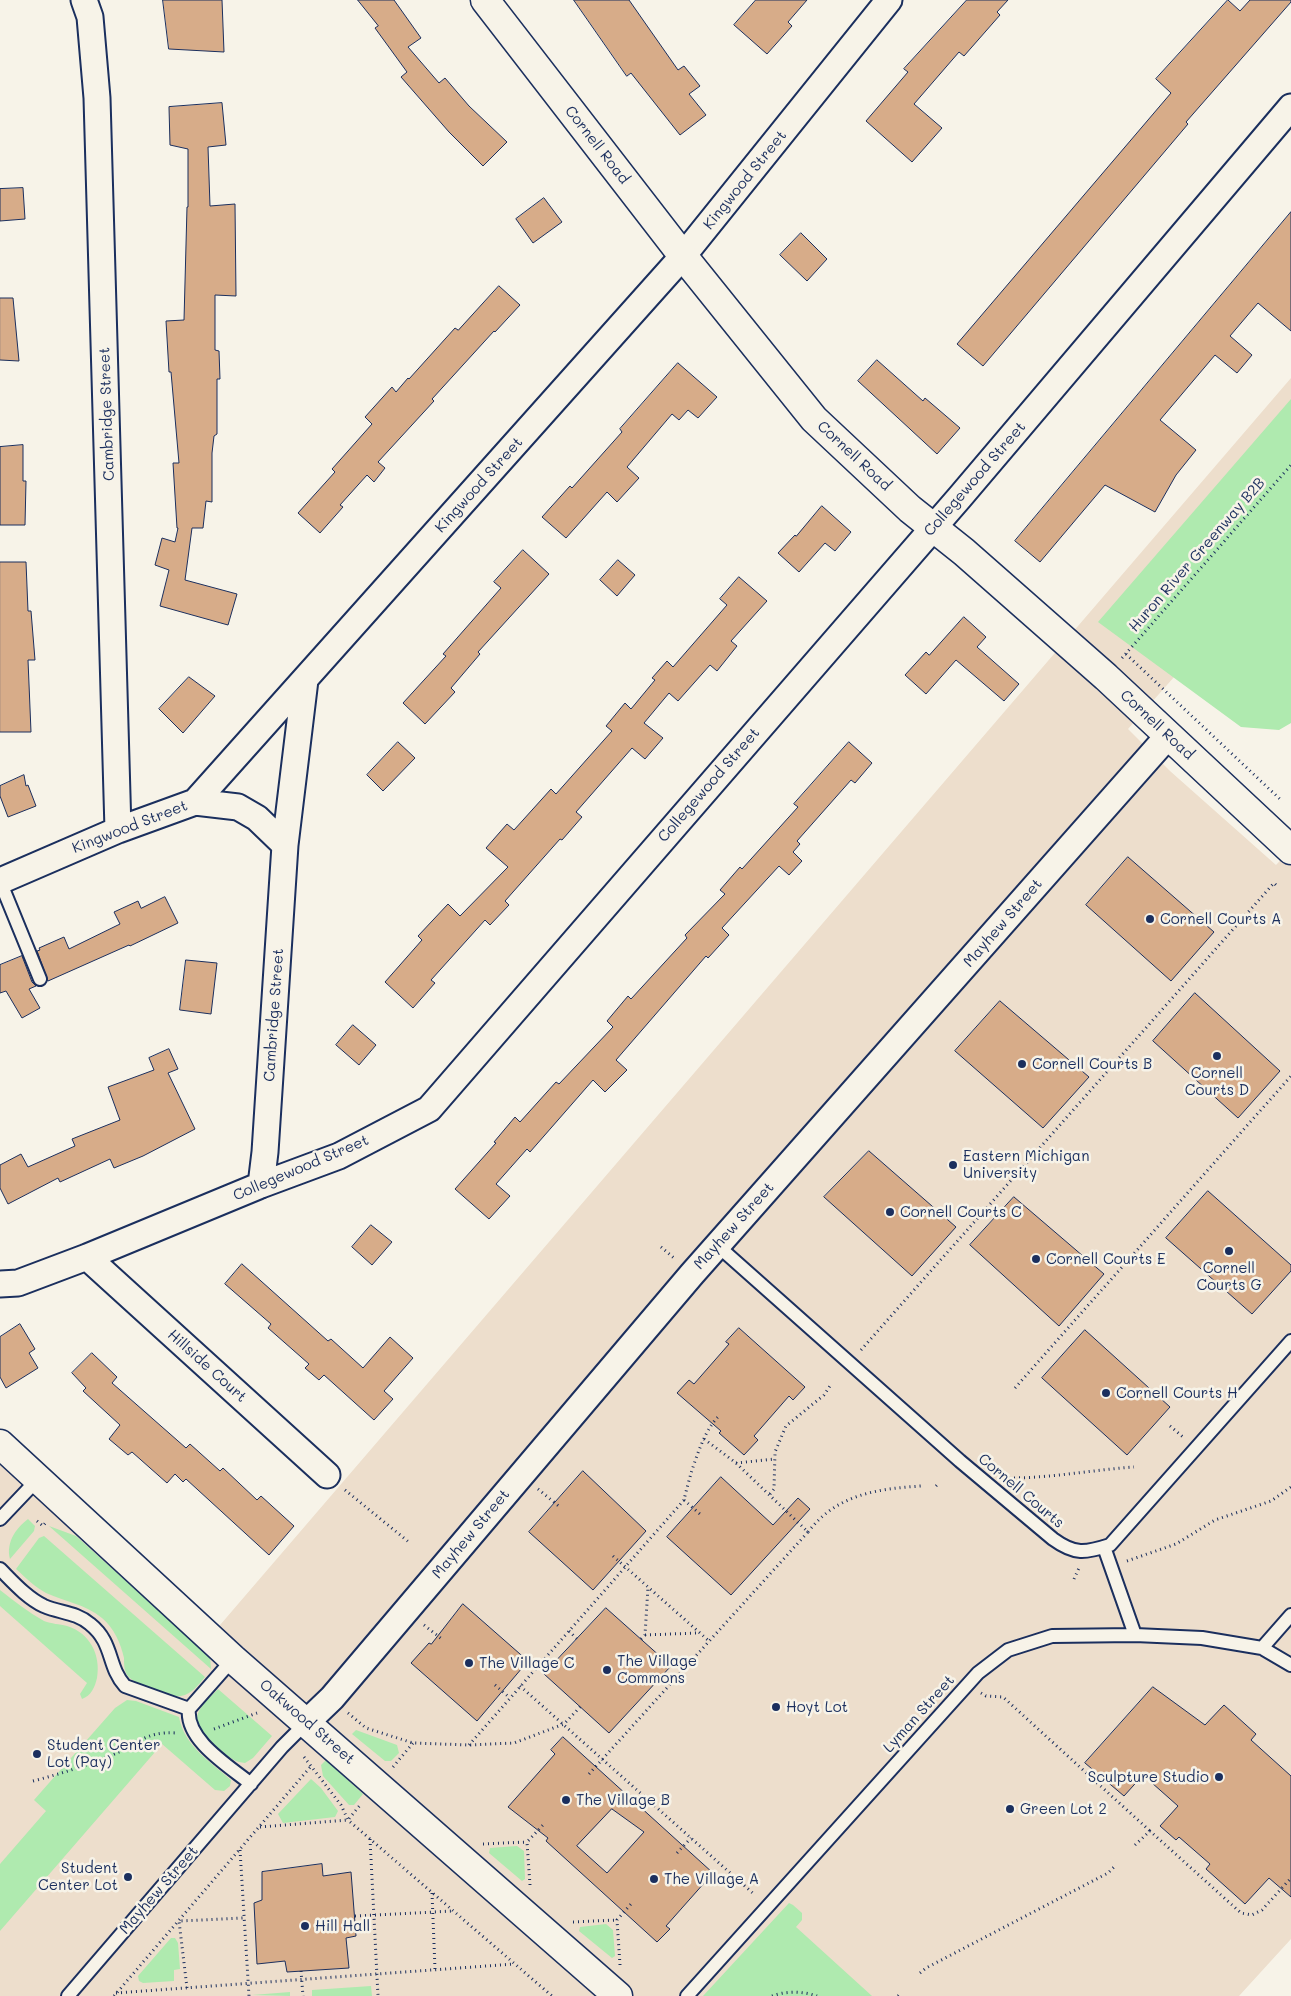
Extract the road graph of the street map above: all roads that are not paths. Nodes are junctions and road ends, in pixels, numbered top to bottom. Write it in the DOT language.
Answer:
graph roads {
  1 [pos="84,0"];
  2 [pos="485,0"];
  3 [pos="889,0"];
  4 [pos="1291,107"];
  5 [pos="683,256"];
  6 [pos="934,527"];
  7 [pos="305,680"];
  8 [pos="1168,736"];
  9 [pos="195,802"];
  10 [pos="118,830"];
  11 [pos="1287,839"];
  12 [pos="285,845"];
  13 [pos="0,880"];
  14 [pos="40,979"];
  15 [pos="261,1185"];
  16 [pos="718,1246"];
  17 [pos="87,1257"];
  18 [pos="0,1284"];
  19 [pos="1291,1341"];
  20 [pos="0,1444"];
  21 [pos="327,1475"];
  22 [pos="38,1479"];
  23 [pos="0,1519"];
  24 [pos="1104,1547"];
  25 [pos="0,1569"];
  26 [pos="1291,1615"];
  27 [pos="1135,1635"];
  28 [pos="1262,1648"];
  29 [pos="233,1659"];
  30 [pos="1291,1665"];
  31 [pos="189,1709"];
  32 [pos="307,1722"];
  33 [pos="251,1784"];
  34 [pos="619,1984"];
  35 [pos="68,1996"];
  36 [pos="687,1996"];
  1 -- 10 [label="street, Cambridge Street"];
  2 -- 5 [label="street, Cornell Road"];
  3 -- 5 [label="street, Kingwood Street"];
  4 -- 6 [label="street, Collegewood Street"];
  5 -- 6 [label="street, Cornell Road"];
  5 -- 7 [label="street, Kingwood Street"];
  6 -- 8 [label="street, Cornell Road"];
  6 -- 15 [label="street, Collegewood Street"];
  7 -- 9 [label="street, Kingwood Street"];
  7 -- 12 [label="street, Cambridge Street"];
  8 -- 11 [label="street, Cornell Road"];
  8 -- 16 [label="street, Mayhew Street"];
  9 -- 10 [label="street, Kingwood Street"];
  9 -- 12 [label="street"];
  10 -- 13 [label="street, Kingwood Street"];
  12 -- 15 [label="street, Cambridge Street"];
  13 -- 14 [label="lane"];
  15 -- 17 [label="street, Collegewood Street"];
  16 -- 24 [label="lane, Cornell Courts"];
  16 -- 32 [label="street, Mayhew Street"];
  17 -- 18 [label="street, Collegewood Street"];
  17 -- 21 [label="street, Hillside Court"];
  19 -- 24 [label="lane"];
  20 -- 22 [label="street, Oakwood Street"];
  22 -- 23 [label="lane"];
  22 -- 29 [label="street, Oakwood Street"];
  24 -- 27 [label="lane"];
  25 -- 31 [label="lane"];
  26 -- 28 [label="lane"];
  27 -- 28 [label="lane, Lyman Street"];
  27 -- 36 [label="lane, Lyman Street"];
  28 -- 30 [label="lane"];
  29 -- 31 [label="lane"];
  29 -- 32 [label="street, Oakwood Street"];
  31 -- 33 [label="lane"];
  32 -- 33 [label="lane, Mayhew Street"];
  32 -- 34 [label="street, Oakwood Street"];
  33 -- 35 [label="lane, Mayhew Street"];
}
